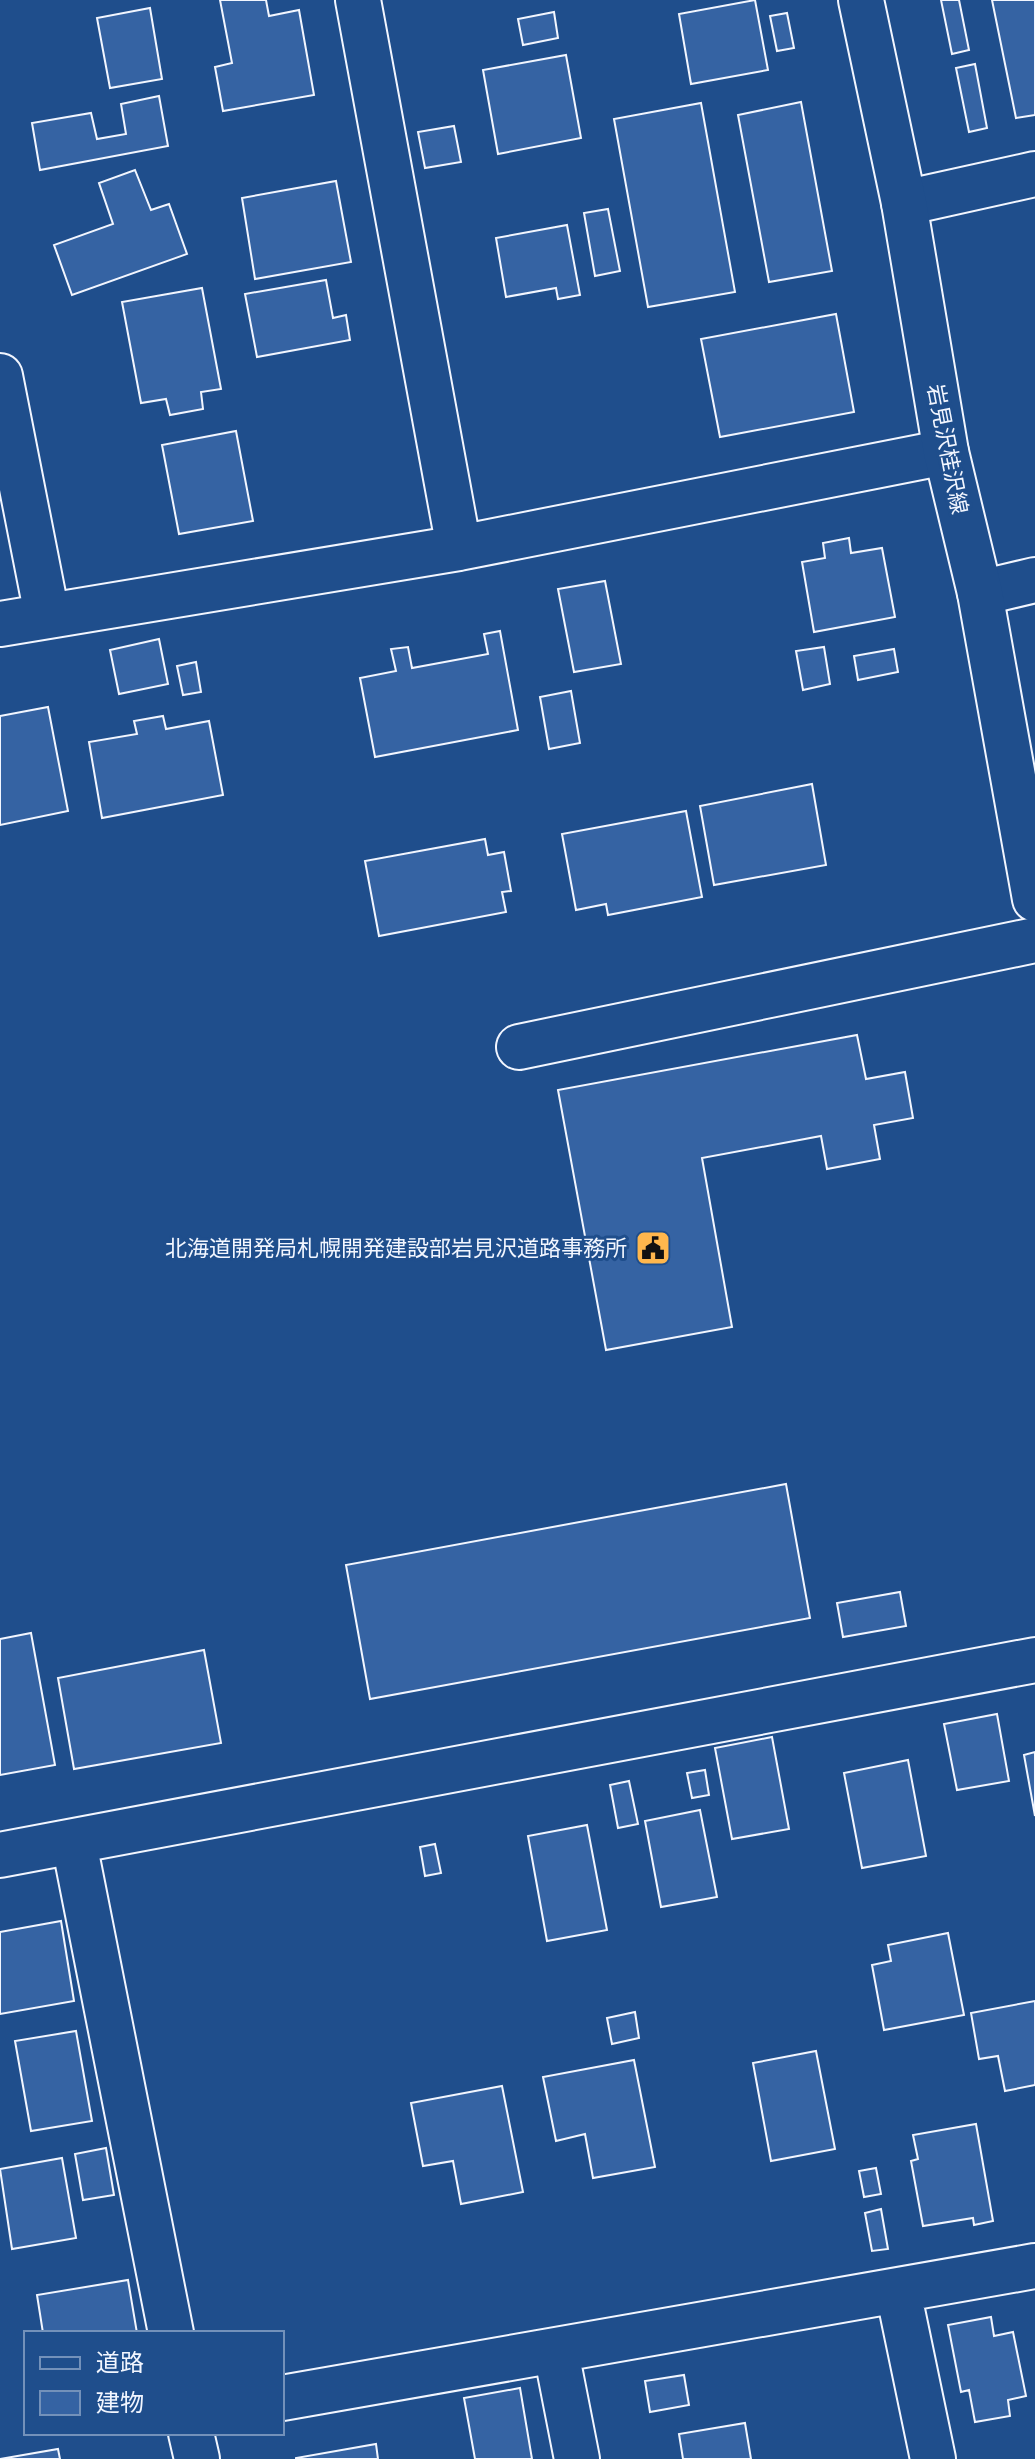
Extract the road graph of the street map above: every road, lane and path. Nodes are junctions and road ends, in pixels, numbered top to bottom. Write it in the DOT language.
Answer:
graph roads {
  1 [pos="358,0"];
  2 [pos="861,0"];
  3 [pos="1035,174"];
  4 [pos="904,203"];
  5 [pos="0,376"];
  6 [pos="946,452"];
  7 [pos="459,548"];
  8 [pos="1035,580"];
  9 [pos="980,593"];
  10 [pos="47,615"];
  11 [pos="0,624"];
  12 [pos="1035,899"];
  13 [pos="1035,940"];
  14 [pos="519,1047"];
  15 [pos="1035,1660"];
  16 [pos="74,1843"];
  17 [pos="0,1855"];
  18 [pos="1035,2266"];
  19 [pos="898,2291"];
  20 [pos="171,2331"];
  21 [pos="556,2352"];
  22 [pos="284,2398"];
  23 [pos="191,2435"];
  24 [pos="197,2459"];
  25 [pos="577,2459"];
  26 [pos="933,2459"];
  1 -- 7 [label="street"];
  2 -- 4 [label="street, 岩見沢桂沢線"];
  3 -- 4 [label="street"];
  4 -- 6 [label="street, 岩見沢桂沢線"];
  5 -- 10 [label="street"];
  6 -- 7 [label="street"];
  6 -- 9 [label="street, 岩見沢桂沢線"];
  7 -- 10 [label="street"];
  8 -- 9 [label="street"];
  9 -- 12 [label="street, 岩見沢桂沢線"];
  10 -- 11 [label="street"];
  13 -- 14 [label="street"];
  15 -- 16 [label="street"];
  16 -- 17 [label="street"];
  16 -- 20 [label="street"];
  18 -- 19 [label="street"];
  19 -- 21 [label="street"];
  19 -- 26 [label="street"];
  21 -- 22 [label="street"];
  21 -- 25 [label="street"];
  23 -- 24 [label="street"];
}
